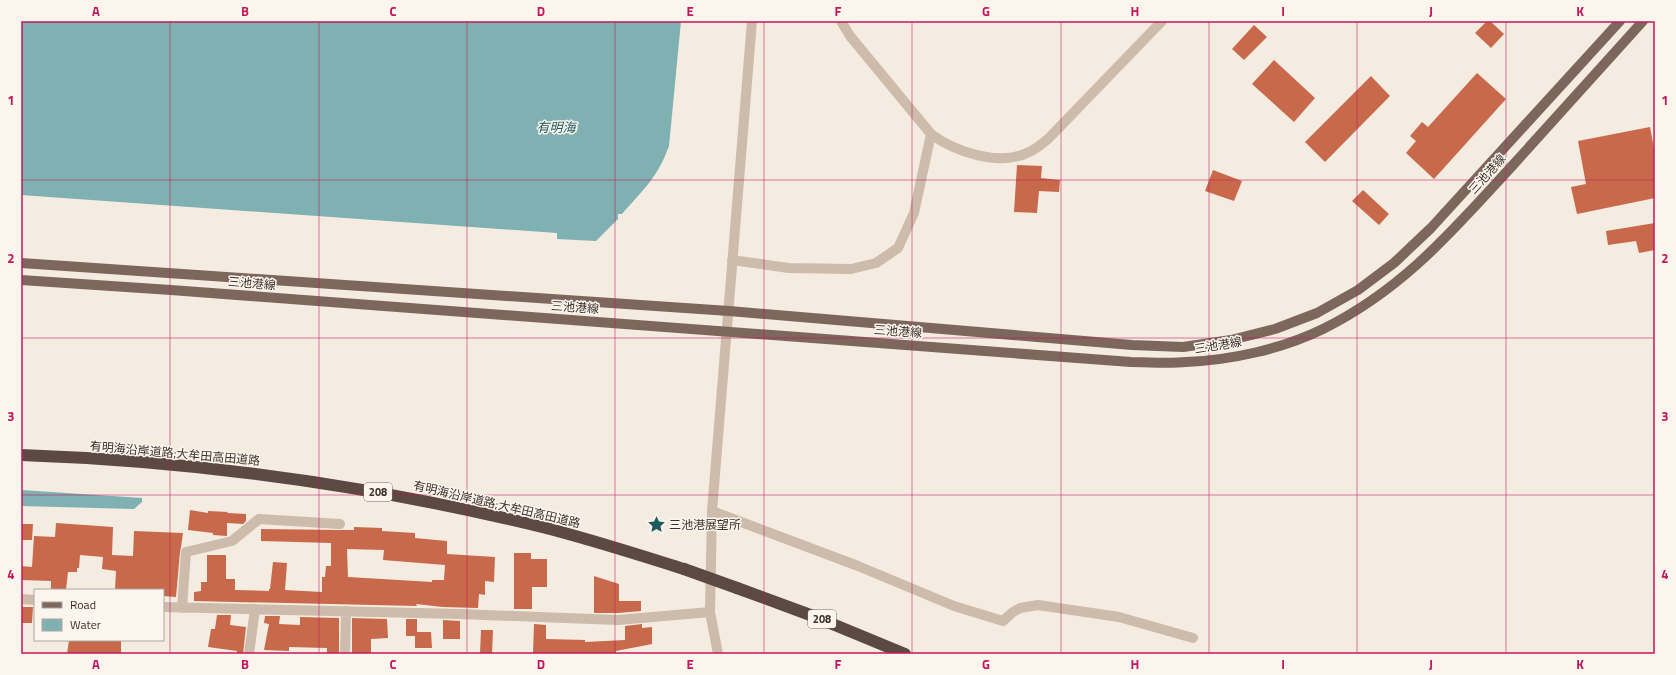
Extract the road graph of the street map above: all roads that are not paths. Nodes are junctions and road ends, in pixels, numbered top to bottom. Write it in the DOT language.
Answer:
graph roads {
  1 [pos="752,21"];
  2 [pos="841,21"];
  3 [pos="1162,21"];
  4 [pos="1620,21"];
  5 [pos="1643,21"];
  6 [pos="931,134"];
  7 [pos="732,260"];
  8 [pos="21,263"];
  9 [pos="21,280"];
  10 [pos="729,311"];
  11 [pos="727,331"];
  12 [pos="21,449"];
  13 [pos="21,455"];
  14 [pos="64,457"];
  15 [pos="712,511"];
  16 [pos="340,524"];
  17 [pos="21,599"];
  18 [pos="34,600"];
  19 [pos="164,606"];
  20 [pos="182,608"];
  21 [pos="256,609"];
  22 [pos="346,611"];
  23 [pos="710,612"];
  24 [pos="1193,638"];
  25 [pos="249,654"];
  26 [pos="345,654"];
  27 [pos="718,654"];
  28 [pos="905,654"];
  1 -- 7 [label="street"];
  2 -- 6 [label="street"];
  3 -- 6 [label="street"];
  4 -- 10 [label="main road, 三池港線"];
  5 -- 11 [label="main road, 三池港線"];
  6 -- 7 [label="street"];
  7 -- 10 [label="street"];
  8 -- 10 [label="main road, 三池港線"];
  9 -- 11 [label="main road, 三池港線"];
  10 -- 11 [label="street"];
  11 -- 15 [label="street"];
  12 -- 14 [label="highway, 208"];
  13 -- 14 [label="highway, 208"];
  14 -- 28 [label="highway, 有明海沿岸道路;大牟田高田道路 / 208, bridge"];
  15 -- 23 [label="street"];
  15 -- 24 [label="street"];
  16 -- 20 [label="street"];
  17 -- 18 [label="street"];
  19 -- 20 [label="street"];
  20 -- 21 [label="street"];
  21 -- 22 [label="street"];
  21 -- 25 [label="street"];
  22 -- 23 [label="street"];
  22 -- 26 [label="street"];
  23 -- 27 [label="street"];
}
